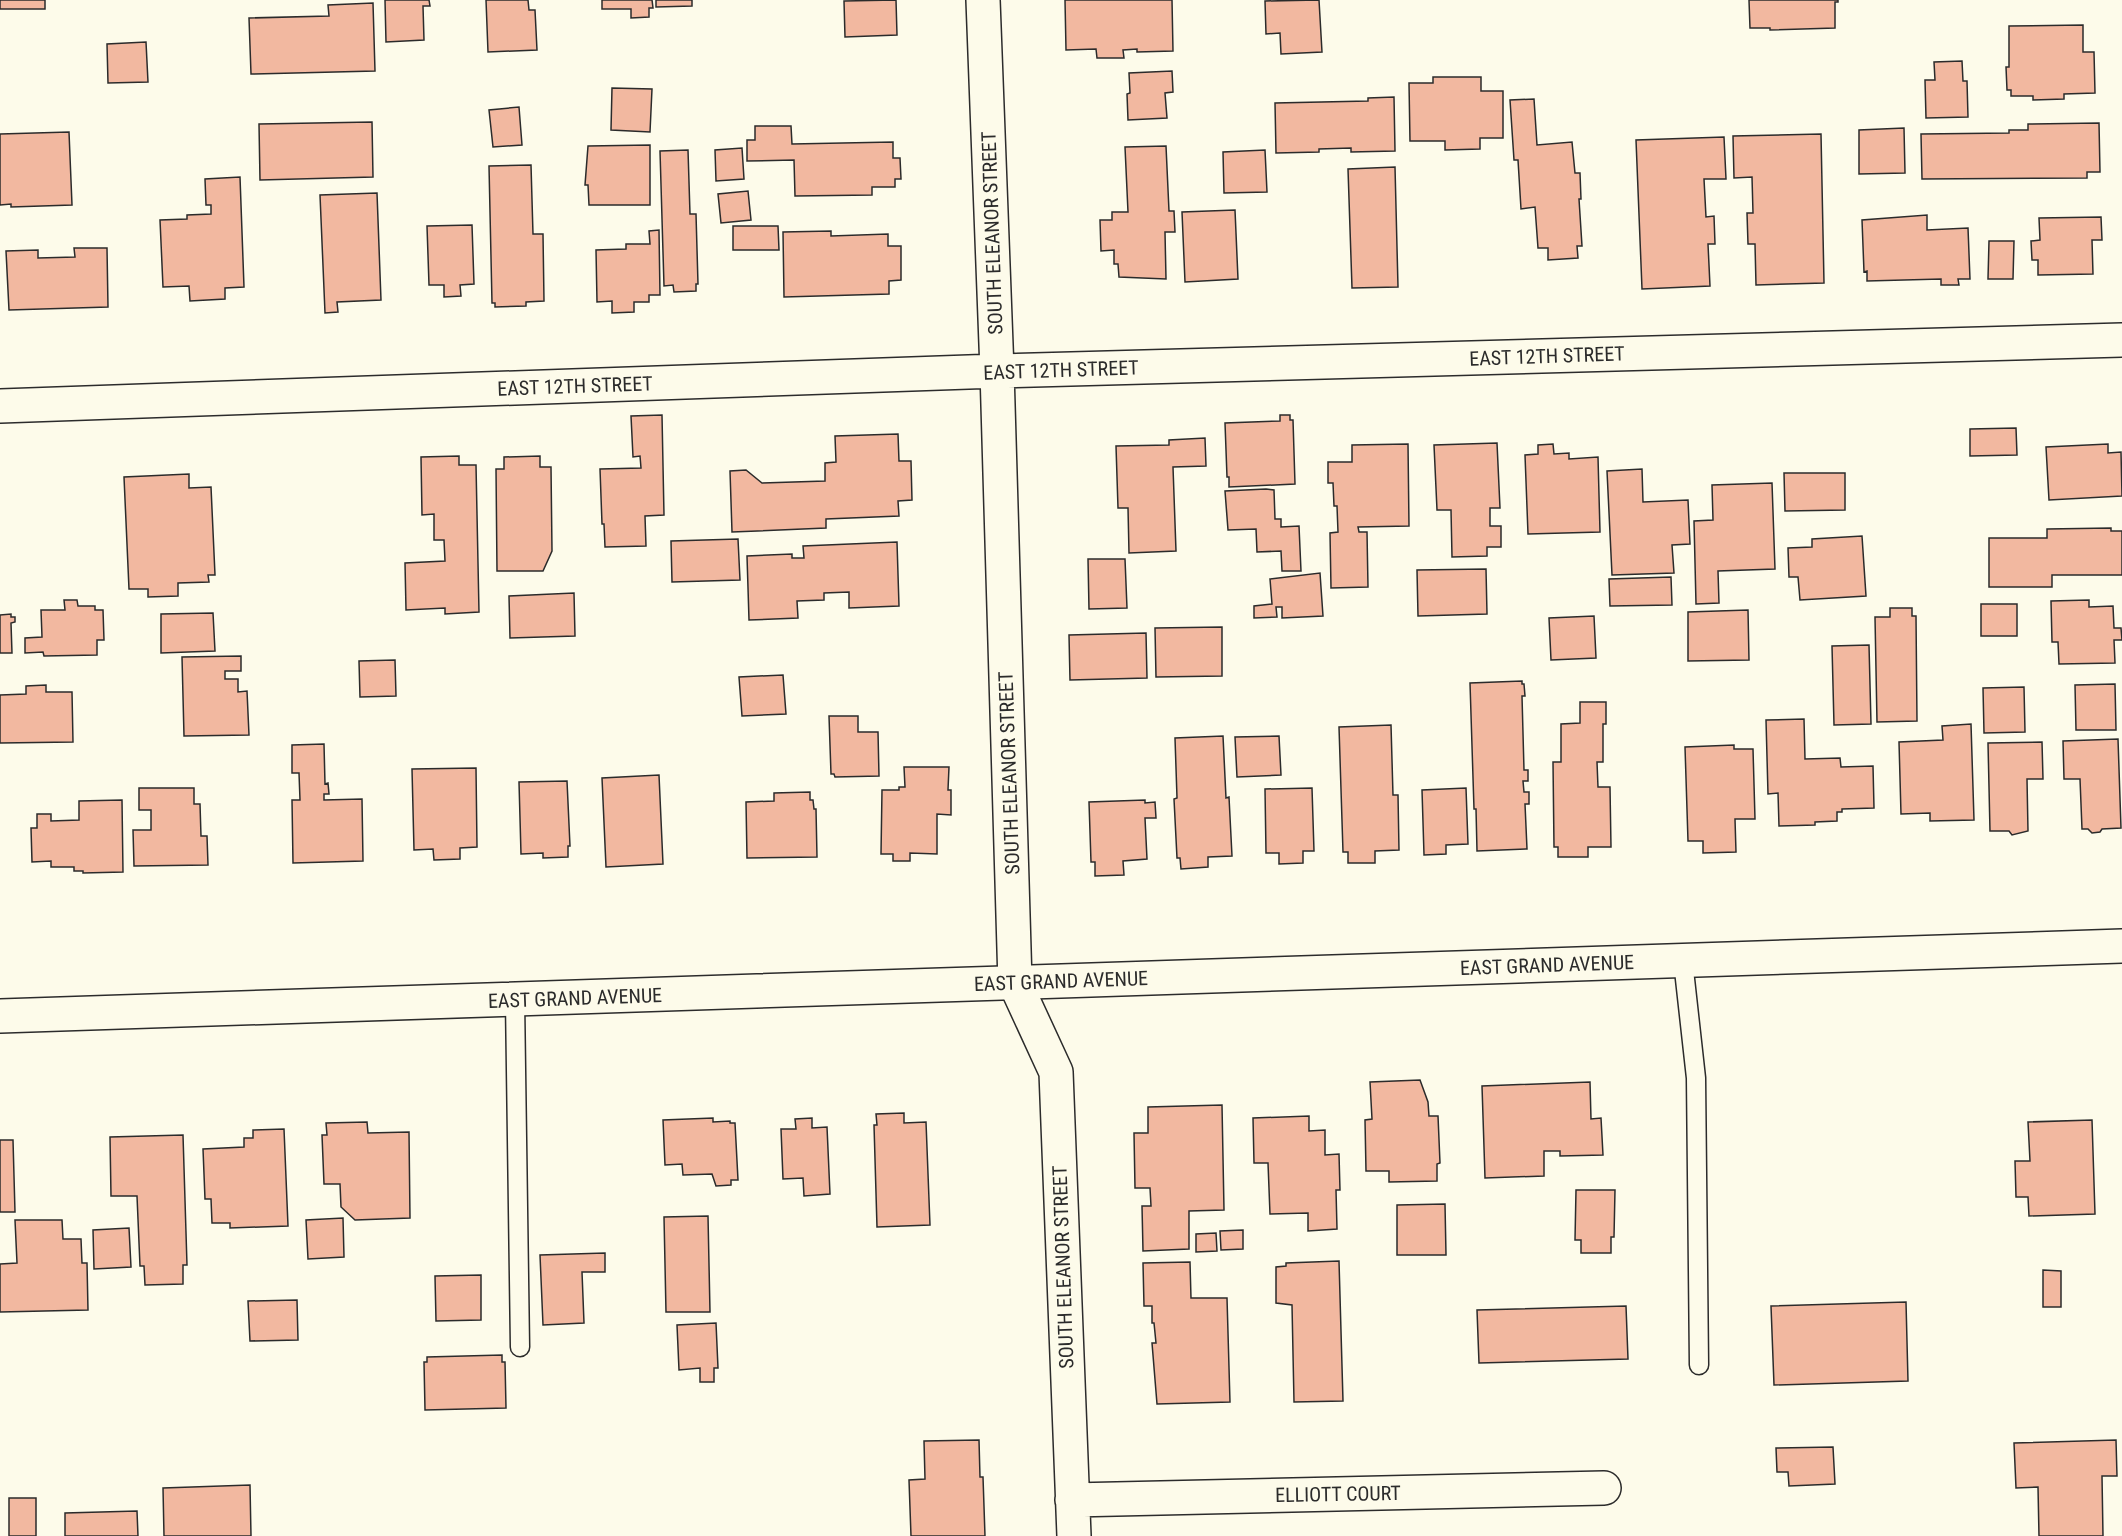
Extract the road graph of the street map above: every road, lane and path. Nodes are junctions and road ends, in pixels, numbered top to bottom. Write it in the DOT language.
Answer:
graph roads {
  1 [pos="983,0"];
  2 [pos="2122,340"];
  3 [pos="997,371"];
  4 [pos="0,406"];
  5 [pos="2122,946"];
  6 [pos="1683,961"];
  7 [pos="1015,983"];
  8 [pos="515,1000"];
  9 [pos="0,1016"];
  10 [pos="520,1347"];
  11 [pos="1699,1365"];
  12 [pos="1604,1488"];
  13 [pos="1072,1500"];
  14 [pos="1074,1536"];
  1 -- 3 [label="street, SOUTH ELEANOR STREET"];
  2 -- 3 [label="street, EAST 12TH STREET"];
  3 -- 4 [label="street, EAST 12TH STREET"];
  3 -- 7 [label="street, SOUTH ELEANOR STREET"];
  5 -- 6 [label="street, EAST GRAND AVENUE"];
  6 -- 7 [label="street, EAST GRAND AVENUE"];
  6 -- 11 [label="lane"];
  7 -- 8 [label="street, EAST GRAND AVENUE"];
  7 -- 13 [label="street, SOUTH ELEANOR STREET"];
  8 -- 9 [label="street, EAST GRAND AVENUE"];
  8 -- 10 [label="lane"];
  12 -- 13 [label="street, ELLIOTT COURT"];
  13 -- 14 [label="street, SOUTH ELEANOR STREET"];
}
